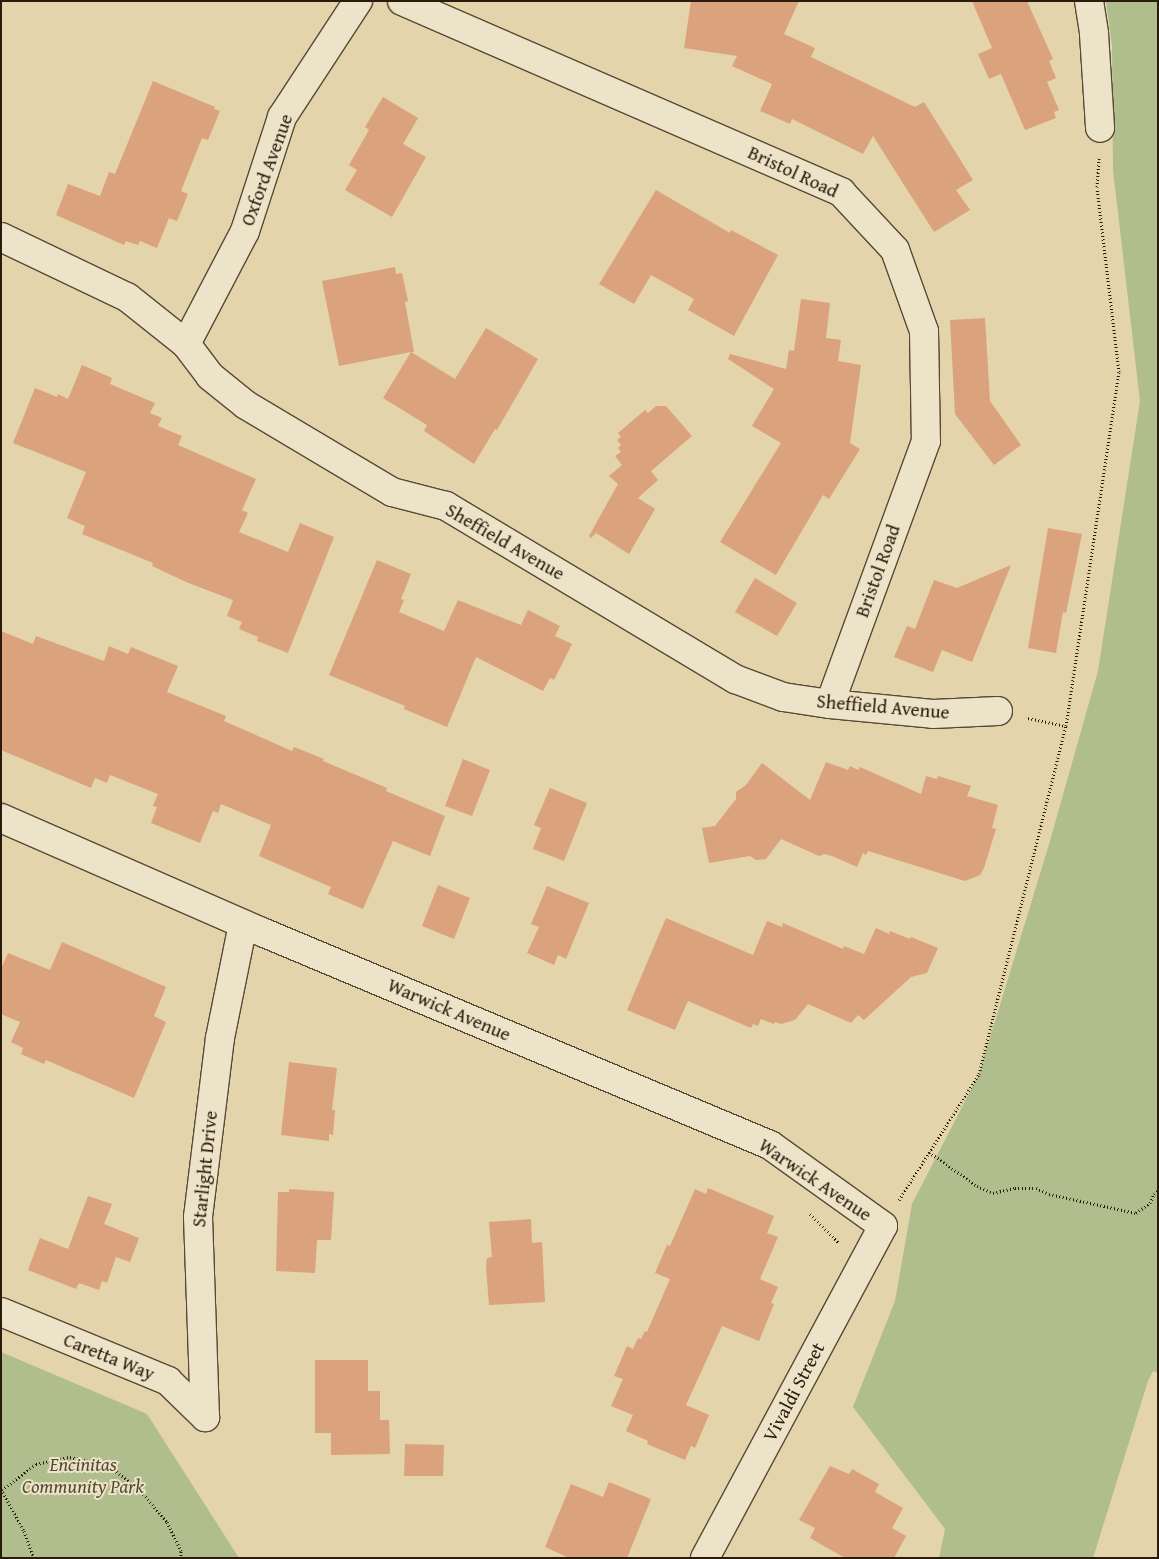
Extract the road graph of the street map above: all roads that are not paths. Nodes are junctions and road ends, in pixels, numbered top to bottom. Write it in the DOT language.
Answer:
graph roads {
  1 [pos="358,1"];
  2 [pos="402,1"];
  3 [pos="1088,1"];
  4 [pos="1100,128"];
  5 [pos="1,237"];
  6 [pos="186,344"];
  7 [pos="830,704"];
  8 [pos="998,711"];
  9 [pos="1,818"];
  10 [pos="243,924"];
  11 [pos="883,1226"];
  12 [pos="1,1312"];
  13 [pos="205,1417"];
  14 [pos="705,1558"];
  1 -- 6 [label="street, Oxford Avenue"];
  2 -- 7 [label="street, Bristol Road"];
  3 -- 4 [label="street"];
  5 -- 6 [label="street, Sheffield Avenue"];
  6 -- 7 [label="street, Sheffield Avenue"];
  7 -- 8 [label="street, Sheffield Avenue"];
  9 -- 10 [label="street, Warwick Avenue"];
  10 -- 11 [label="street, Warwick Avenue"];
  10 -- 13 [label="street, Starlight Drive"];
  11 -- 14 [label="street, Vivaldi Street"];
  12 -- 13 [label="street, Caretta Way"];
}
